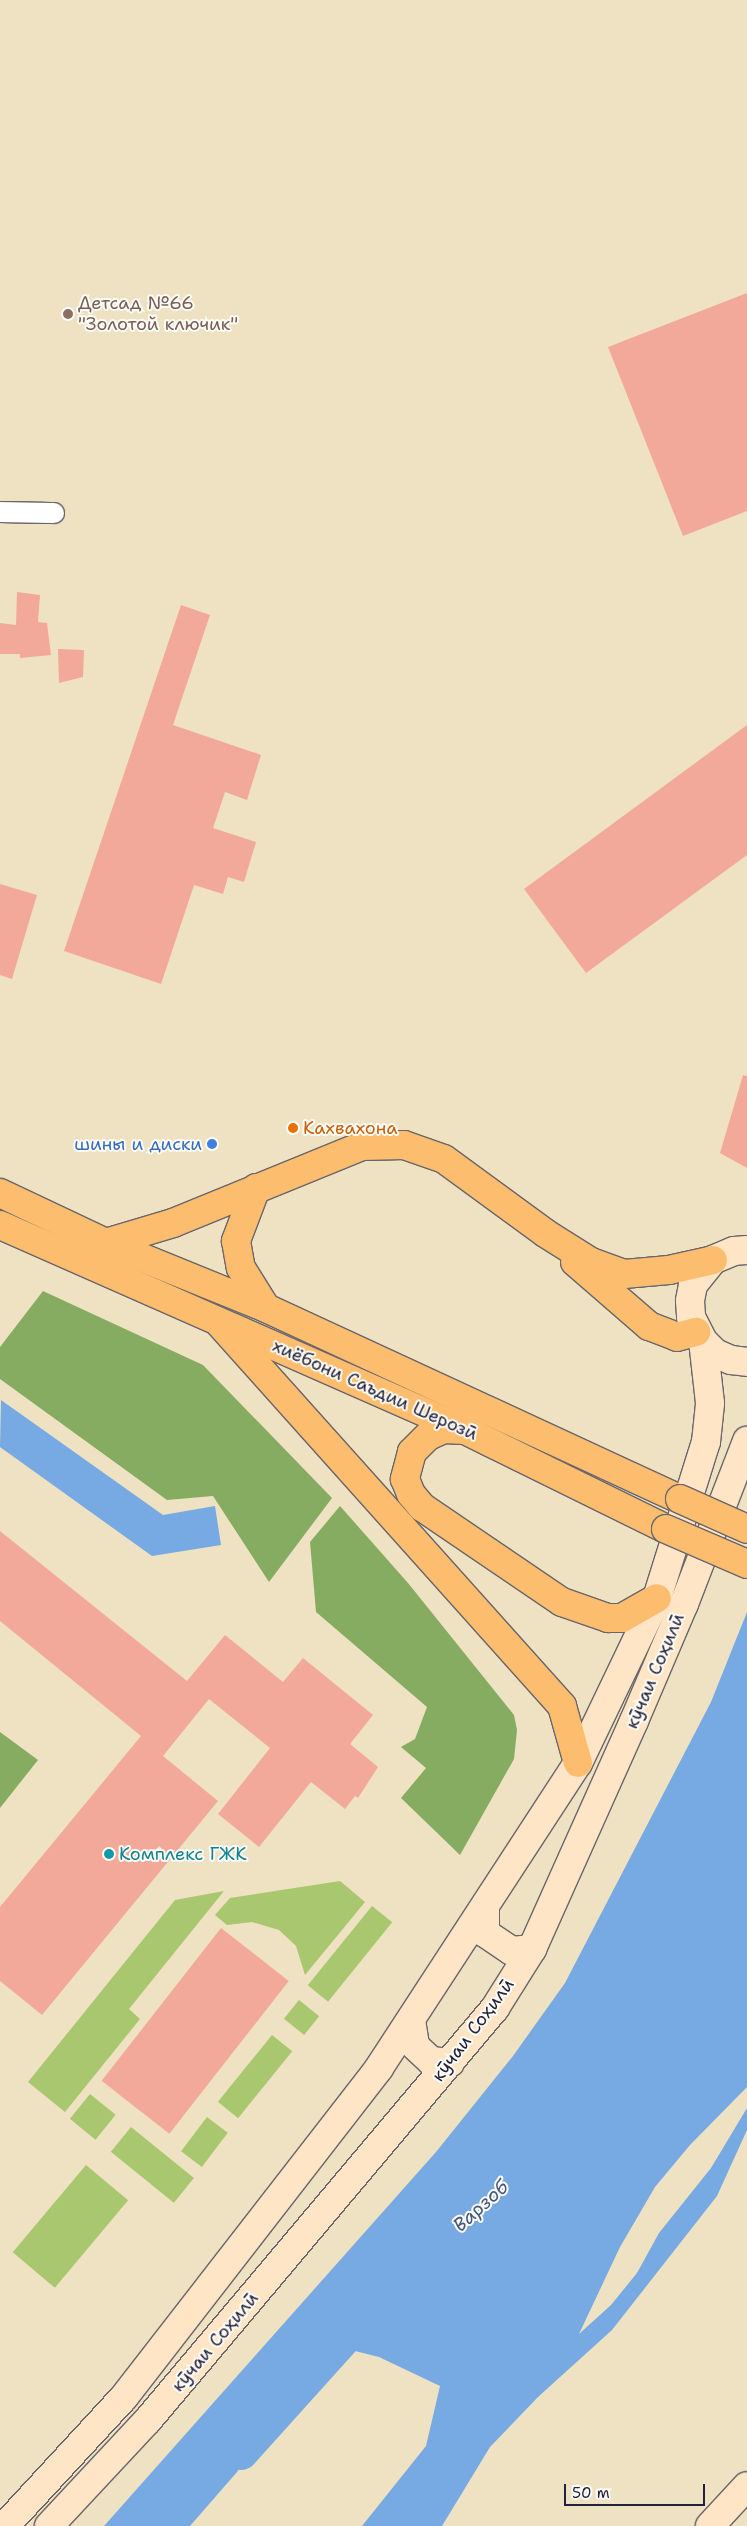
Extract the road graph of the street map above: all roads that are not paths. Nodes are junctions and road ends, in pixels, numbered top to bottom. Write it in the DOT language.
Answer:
graph roads {
  1 [pos="0,512"];
  2 [pos="54,513"];
  3 [pos="256,1188"];
  4 [pos="0,1193"];
  5 [pos="0,1225"];
  6 [pos="545,1233"];
  7 [pos="106,1243"];
  8 [pos="747,1250"];
  9 [pos="713,1260"];
  10 [pos="266,1308"];
  11 [pos="214,1317"];
  12 [pos="700,1337"];
  13 [pos="747,1362"];
  14 [pos="465,1430"];
  15 [pos="747,1441"];
  16 [pos="747,1528"];
  17 [pos="747,1564"];
  18 [pos="657,1598"];
  19 [pos="578,1763"];
  20 [pos="485,1910"];
  21 [pos="532,1949"];
  22 [pos="411,2020"];
  23 [pos="450,2063"];
  24 [pos="747,2486"];
  25 [pos="5,2526"];
  26 [pos="49,2526"];
  27 [pos="710,2526"];
  1 -- 2 [label="street"];
  3 -- 6 [label="highway"];
  3 -- 7 [label="highway"];
  3 -- 10 [label="highway"];
  4 -- 7 [label="highway, хиёбони Саъдии Шерозӣ"];
  5 -- 11 [label="highway, хиёбони Саъдии Шерозӣ"];
  6 -- 9 [label="highway"];
  6 -- 12 [label="highway"];
  7 -- 10 [label="highway, хиёбони Саъдии Шерозӣ"];
  8 -- 9 [label="main road"];
  9 -- 12 [label="main road, кӯчаи Соҳилӣ"];
  10 -- 16 [label="highway, хиёбони Саъдии Шерозӣ, bridge"];
  11 -- 14 [label="highway, хиёбони Саъдии Шерозӣ"];
  11 -- 19 [label="highway"];
  12 -- 13 [label="main road"];
  12 -- 18 [label="main road, кӯчаи Соҳилӣ"];
  14 -- 17 [label="highway, хиёбони Саъдии Шерозӣ, bridge"];
  14 -- 18 [label="highway"];
  15 -- 21 [label="main road, кӯчаи Соҳилӣ"];
  18 -- 19 [label="main road, кӯчаи Соҳилӣ"];
  19 -- 20 [label="main road, кӯчаи Соҳилӣ"];
  20 -- 21 [label="main road"];
  20 -- 22 [label="main road, кӯчаи Соҳилӣ"];
  21 -- 23 [label="main road, кӯчаи Соҳилӣ"];
  22 -- 23 [label="main road"];
  22 -- 25 [label="main road, кӯчаи Соҳилӣ"];
  23 -- 26 [label="main road, кӯчаи Соҳилӣ"];
  24 -- 27 [label="main road"];
}
